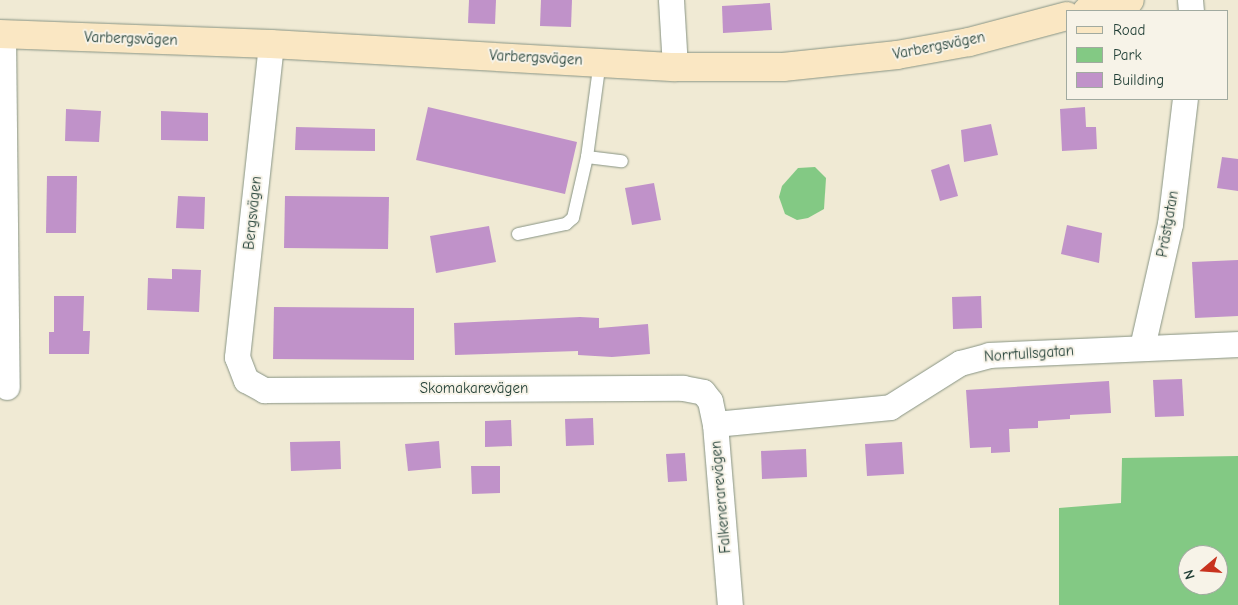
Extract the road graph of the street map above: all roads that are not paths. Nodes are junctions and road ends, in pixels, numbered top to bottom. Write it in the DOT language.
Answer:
graph roads {
  1 [pos="671,0"];
  2 [pos="1130,0"];
  3 [pos="1091,10"];
  4 [pos="1066,16"];
  5 [pos="2,34"];
  6 [pos="271,44"];
  7 [pos="600,61"];
  8 [pos="675,67"];
  9 [pos="1185,100"];
  10 [pos="587,157"];
  11 [pos="622,161"];
  12 [pos="518,234"];
  13 [pos="1238,344"];
  14 [pos="1142,347"];
  15 [pos="246,380"];
  16 [pos="7,386"];
  17 [pos="704,392"];
  18 [pos="715,424"];
  19 [pos="730,605"];
  1 -- 8 [label="street"];
  2 -- 3 [label="main road"];
  4 -- 8 [label="main road, Varbergsvägen"];
  5 -- 6 [label="main road, Varbergsvägen"];
  5 -- 16 [label="street"];
  6 -- 7 [label="main road, Varbergsvägen"];
  6 -- 15 [label="street, Bergsvägen"];
  7 -- 8 [label="main road, Varbergsvägen"];
  7 -- 10 [label="lane"];
  9 -- 14 [label="street, Prästgatan"];
  10 -- 11 [label="lane"];
  10 -- 12 [label="lane"];
  13 -- 14 [label="street, Norrtullsgatan"];
  14 -- 18 [label="street, Norrtullsgatan"];
  15 -- 17 [label="street, Skomakarevägen"];
  17 -- 18 [label="street, Falkenerarevägen"];
  18 -- 19 [label="street, Falkenerarevägen"];
}
